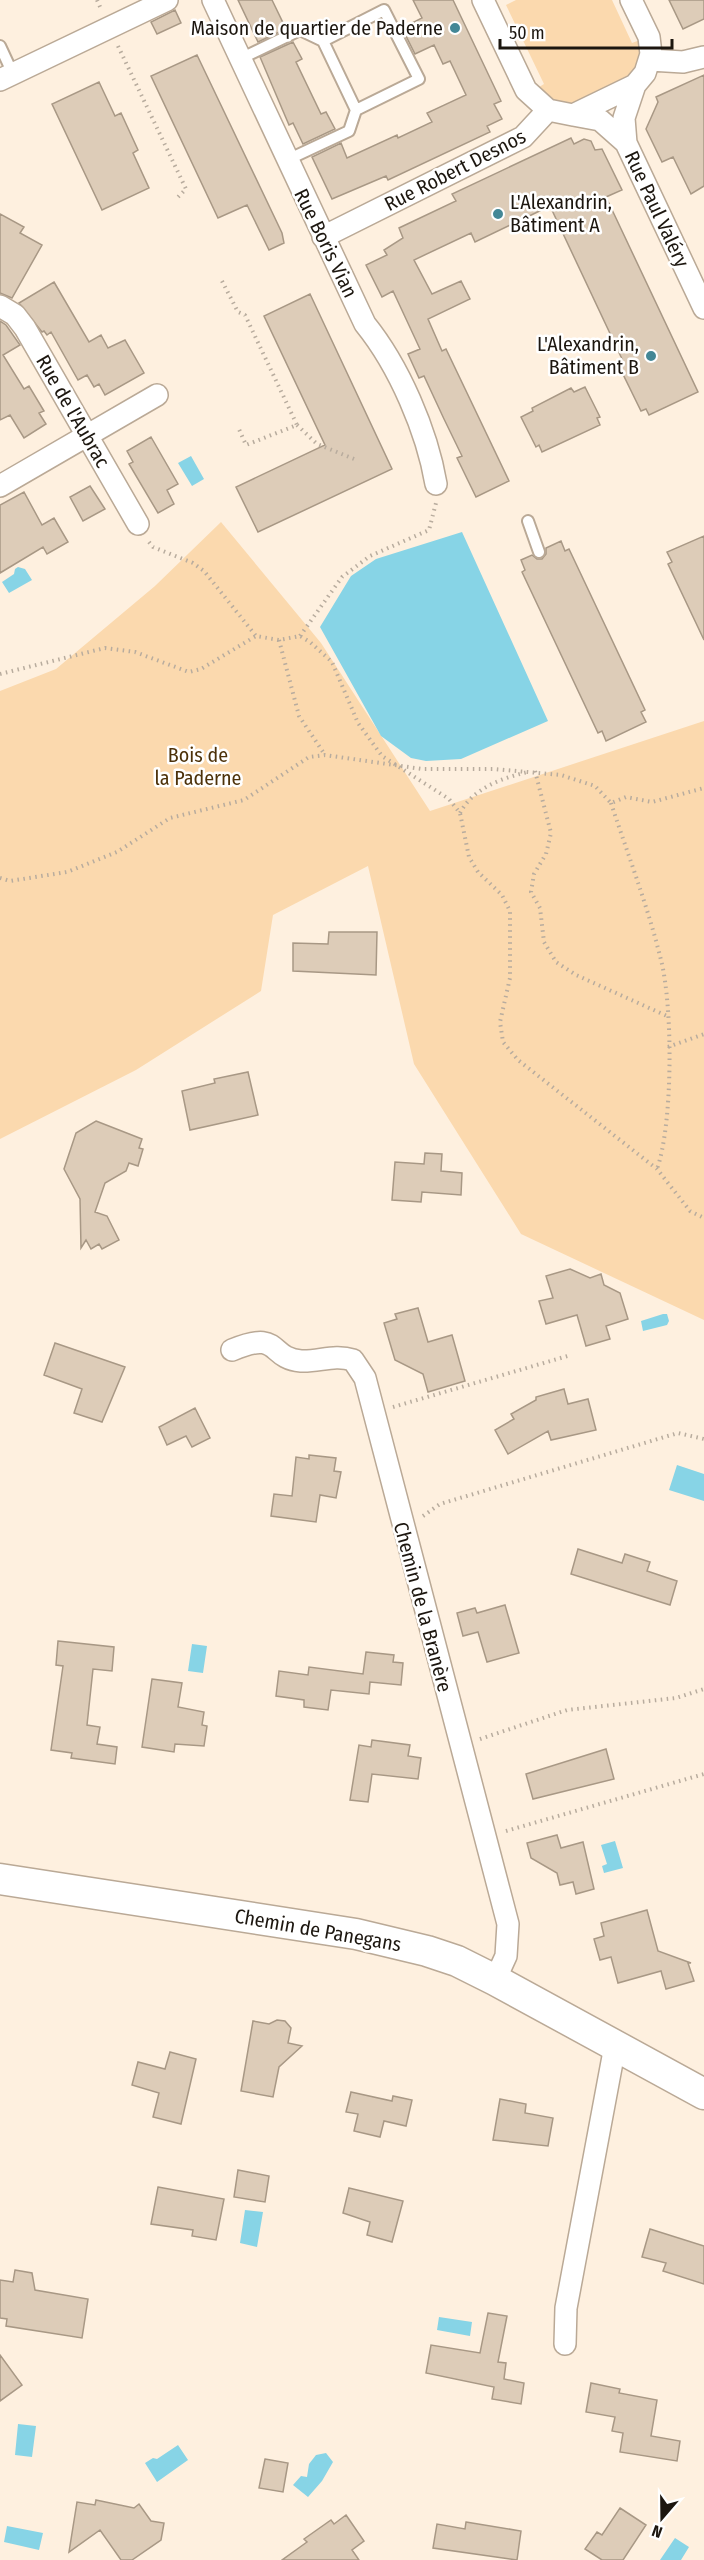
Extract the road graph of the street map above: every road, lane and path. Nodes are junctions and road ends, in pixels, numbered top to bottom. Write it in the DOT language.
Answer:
graph roads {
  1 [pos="97,0"];
  2 [pos="167,0"];
  3 [pos="213,0"];
  4 [pos="483,0"];
  5 [pos="631,0"];
  6 [pos="110,28"];
  7 [pos="323,41"];
  8 [pos="0,46"];
  9 [pos="704,57"];
  10 [pos="240,59"];
  11 [pos="650,60"];
  12 [pos="7,77"];
  13 [pos="635,85"];
  14 [pos="356,110"];
  15 [pos="548,110"];
  16 [pos="573,115"];
  17 [pos="626,143"];
  18 [pos="287,160"];
  19 [pos="176,200"];
  20 [pos="323,237"];
  21 [pos="222,281"];
  22 [pos="0,306"];
  23 [pos="704,308"];
  24 [pos="157,395"];
  25 [pos="297,425"];
  26 [pos="238,427"];
  27 [pos="87,436"];
  28 [pos="354,459"];
  29 [pos="436,484"];
  30 [pos="0,486"];
  31 [pos="528,521"];
  32 [pos="138,524"];
  33 [pos="539,552"];
  34 [pos="256,636"];
  35 [pos="300,636"];
  36 [pos="279,640"];
  37 [pos="0,674"];
  38 [pos="325,755"];
  39 [pos="398,766"];
  40 [pos="535,771"];
  41 [pos="704,788"];
  42 [pos="611,803"];
  43 [pos="460,813"];
  44 [pos="0,878"];
  45 [pos="667,1016"];
  46 [pos="704,1034"];
  47 [pos="668,1047"];
  48 [pos="657,1169"];
  49 [pos="704,1218"];
  50 [pos="232,1350"];
  51 [pos="570,1355"];
  52 [pos="374,1413"];
  53 [pos="704,1439"];
  54 [pos="403,1530"];
  55 [pos="704,1689"];
  56 [pos="460,1745"];
  57 [pos="704,1774"];
  58 [pos="483,1837"];
  59 [pos="0,1880"];
  60 [pos="495,1980"];
  61 [pos="615,2046"];
  62 [pos="704,2094"];
  63 [pos="565,2344"];
  1 -- 6 [label="path"];
  2 -- 6 [label="street"];
  3 -- 10 [label="street, Rue Boris Vian"];
  4 -- 15 [label="street"];
  5 -- 11 [label="street"];
  6 -- 12 [label="street"];
  6 -- 19 [label="path"];
  7 -- 10 [label="lane"];
  7 -- 14 [label="lane"];
  7 -- 14 [label="lane"];
  8 -- 12 [label="lane"];
  9 -- 11 [label="street"];
  10 -- 18 [label="street, Rue Boris Vian"];
  11 -- 13 [label="street"];
  13 -- 16 [label="street"];
  13 -- 17 [label="street, Rue Paul Valéry"];
  14 -- 18 [label="lane"];
  15 -- 16 [label="street"];
  15 -- 20 [label="street, Rue Robert Desnos"];
  16 -- 17 [label="street, Rue Paul Valéry"];
  17 -- 23 [label="street, Rue Paul Valéry"];
  18 -- 20 [label="street, Rue Boris Vian"];
  20 -- 29 [label="street, Rue Boris Vian"];
  21 -- 25 [label="path"];
  22 -- 27 [label="street, Rue de l'Aubrac"];
  24 -- 27 [label="street"];
  25 -- 26 [label="path"];
  25 -- 28 [label="path"];
  27 -- 30 [label="street"];
  27 -- 32 [label="street, Rue de l'Aubrac"];
  29 -- 35 [label="path"];
  31 -- 33 [label="lane"];
  32 -- 34 [label="path"];
  34 -- 36 [label="path"];
  34 -- 37 [label="path"];
  35 -- 36 [label="path"];
  35 -- 39 [label="path"];
  36 -- 38 [label="path"];
  38 -- 39 [label="path"];
  38 -- 44 [label="path"];
  39 -- 40 [label="path"];
  39 -- 43 [label="path"];
  40 -- 42 [label="path"];
  40 -- 43 [label="path"];
  40 -- 45 [label="path"];
  41 -- 42 [label="path"];
  42 -- 45 [label="path"];
  43 -- 48 [label="path"];
  45 -- 47 [label="path"];
  46 -- 47 [label="path"];
  47 -- 48 [label="path"];
  48 -- 49 [label="path"];
  50 -- 52 [label="street, Chemin de la Branère"];
  51 -- 52 [label="path"];
  52 -- 54 [label="street, Chemin de la Branère"];
  53 -- 54 [label="path"];
  54 -- 56 [label="street, Chemin de la Branère"];
  55 -- 56 [label="path"];
  56 -- 58 [label="street, Chemin de la Branère"];
  57 -- 58 [label="path"];
  58 -- 60 [label="street, Chemin de la Branère"];
  59 -- 60 [label="street, Chemin de Panegans"];
  60 -- 61 [label="street, Chemin de Panegans"];
  61 -- 62 [label="street, Chemin de Panegans"];
  61 -- 63 [label="street"];
}
